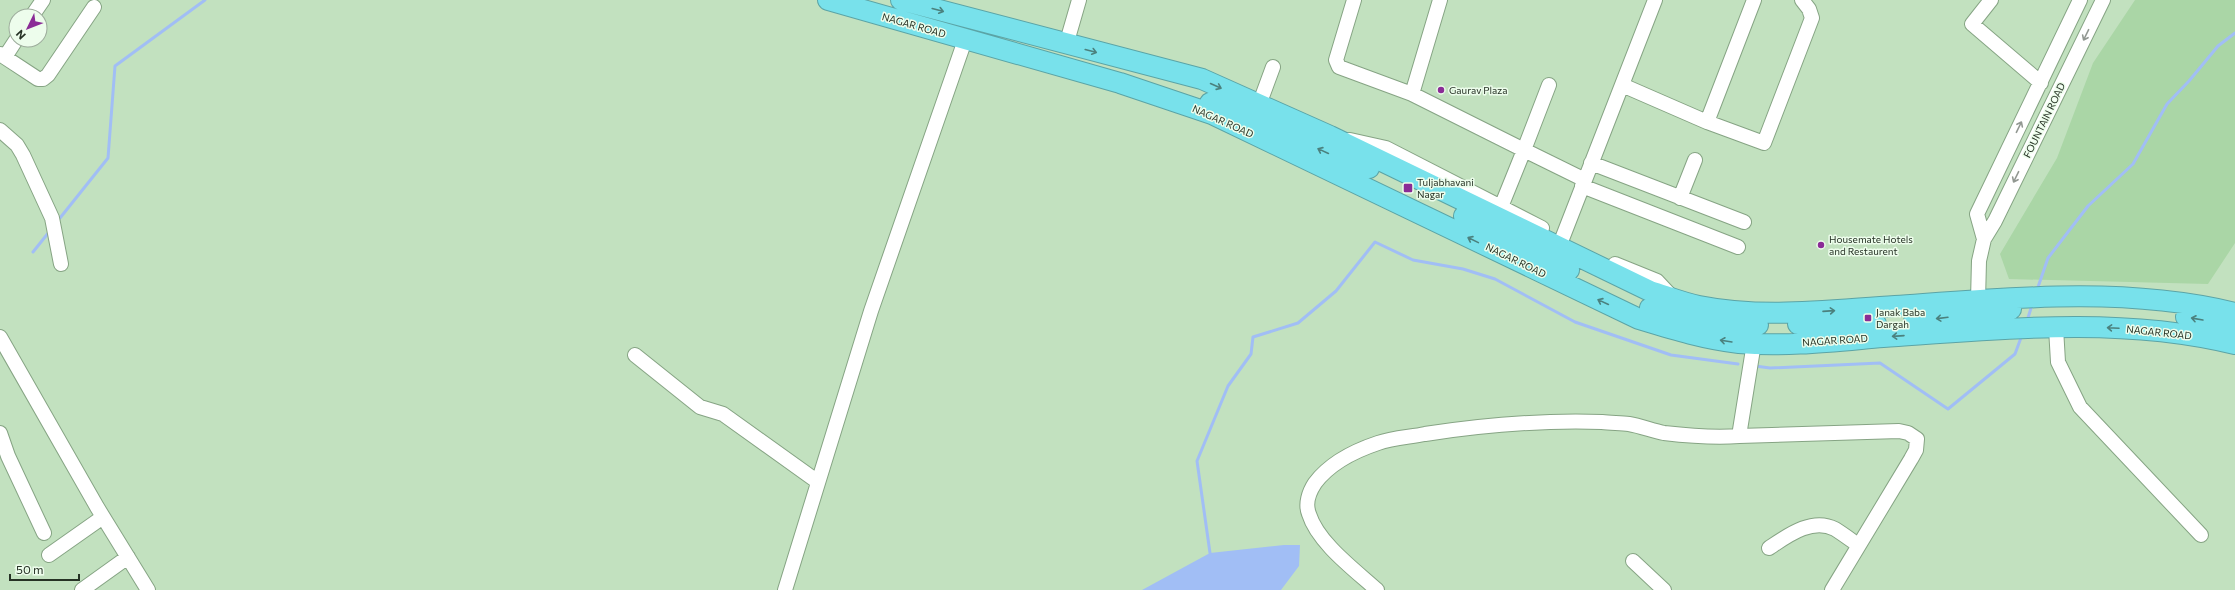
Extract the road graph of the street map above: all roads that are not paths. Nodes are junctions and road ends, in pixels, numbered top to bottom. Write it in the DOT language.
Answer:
graph roads {
  1 [pos="828,0"];
  2 [pos="901,0"];
  3 [pos="1079,0"];
  4 [pos="1354,0"];
  5 [pos="1440,0"];
  6 [pos="1655,0"];
  7 [pos="1754,0"];
  8 [pos="1802,0"];
  9 [pos="1991,0"];
  10 [pos="2080,0"];
  11 [pos="2103,0"];
  12 [pos="94,7"];
  13 [pos="965,40"];
  14 [pos="1066,45"];
  15 [pos="9,48"];
  16 [pos="2,56"];
  17 [pos="1273,67"];
  18 [pos="1191,77"];
  19 [pos="2041,83"];
  20 [pos="1549,85"];
  21 [pos="1622,85"];
  22 [pos="1412,94"];
  23 [pos="1259,105"];
  24 [pos="1189,106"];
  25 [pos="1707,122"];
  26 [pos="0,130"];
  27 [pos="1330,136"];
  28 [pos="1524,150"];
  29 [pos="1695,160"];
  30 [pos="1591,163"];
  31 [pos="1583,183"];
  32 [pos="1680,198"];
  33 [pos="1501,207"];
  34 [pos="1744,222"];
  35 [pos="1562,238"];
  36 [pos="1984,239"];
  37 [pos="1738,246"];
  38 [pos="61,264"];
  39 [pos="1672,298"];
  40 [pos="2032,303"];
  41 [pos="1979,307"];
  42 [pos="2235,313"];
  43 [pos="2056,328"];
  44 [pos="2235,328"];
  45 [pos="1952,331"];
  46 [pos="0,336"];
  47 [pos="1754,344"];
  48 [pos="2235,344"];
  49 [pos="636,355"];
  50 [pos="0,433"];
  51 [pos="1739,436"];
  52 [pos="818,482"];
  53 [pos="103,517"];
  54 [pos="44,533"];
  55 [pos="2201,535"];
  56 [pos="1858,545"];
  57 [pos="1769,548"];
  58 [pos="49,555"];
  59 [pos="128,557"];
  60 [pos="1633,561"];
  61 [pos="82,590"];
  62 [pos="148,590"];
  63 [pos="785,590"];
  64 [pos="1377,590"];
  65 [pos="1664,590"];
  66 [pos="1832,590"];
  1 -- 13 [label="highway, NAGAR ROAD"];
  2 -- 14 [label="highway, NAGAR ROAD, one-way"];
  3 -- 14 [label="street"];
  4 -- 22 [label="street"];
  5 -- 22 [label="street"];
  6 -- 21 [label="street"];
  7 -- 25 [label="street"];
  8 -- 25 [label="street"];
  9 -- 19 [label="street"];
  10 -- 19 [label="street, FOUNTAIN ROAD"];
  11 -- 36 [label="street, FOUNTAIN ROAD, one-way"];
  12 -- 16 [label="street"];
  13 -- 24 [label="highway, NAGAR ROAD"];
  13 -- 52 [label="street"];
  14 -- 18 [label="highway, NAGAR ROAD, one-way"];
  15 -- 16 [label="street"];
  17 -- 23 [label="street"];
  18 -- 23 [label="highway, NAGAR ROAD, one-way"];
  18 -- 24 [label="highway"];
  36 -- 19 [label="street, FOUNTAIN ROAD, one-way"];
  20 -- 28 [label="street"];
  21 -- 25 [label="street"];
  21 -- 30 [label="street"];
  22 -- 28 [label="street"];
  23 -- 27 [label="highway, NAGAR ROAD"];
  41 -- 24 [label="highway, one-way"];
  47 -- 24 [label="highway, NAGAR ROAD, one-way"];
  26 -- 38 [label="street"];
  27 -- 33 [label="street"];
  27 -- 39 [label="highway, NAGAR ROAD"];
  28 -- 31 [label="street"];
  28 -- 33 [label="street"];
  29 -- 32 [label="street"];
  30 -- 31 [label="street"];
  30 -- 32 [label="street"];
  31 -- 35 [label="street"];
  31 -- 37 [label="street"];
  32 -- 34 [label="street"];
  33 -- 35 [label="street"];
  35 -- 39 [label="street"];
  36 -- 41 [label="street, FOUNTAIN ROAD"];
  39 -- 41 [label="highway, NAGAR ROAD, one-way"];
  40 -- 41 [label="highway"];
  40 -- 42 [label="highway"];
  44 -- 40 [label="highway, one-way"];
  41 -- 45 [label="highway"];
  43 -- 45 [label="highway, NAGAR ROAD"];
  48 -- 43 [label="highway, NAGAR ROAD, one-way"];
  43 -- 55 [label="street"];
  45 -- 47 [label="highway, NAGAR ROAD, one-way"];
  46 -- 53 [label="street"];
  47 -- 51 [label="street"];
  49 -- 52 [label="street"];
  50 -- 54 [label="street"];
  51 -- 56 [label="street"];
  51 -- 64 [label="street"];
  52 -- 63 [label="street"];
  53 -- 58 [label="street"];
  53 -- 59 [label="street"];
  56 -- 57 [label="street"];
  56 -- 66 [label="street"];
  59 -- 61 [label="street"];
  59 -- 62 [label="street"];
  60 -- 65 [label="street"];
}
